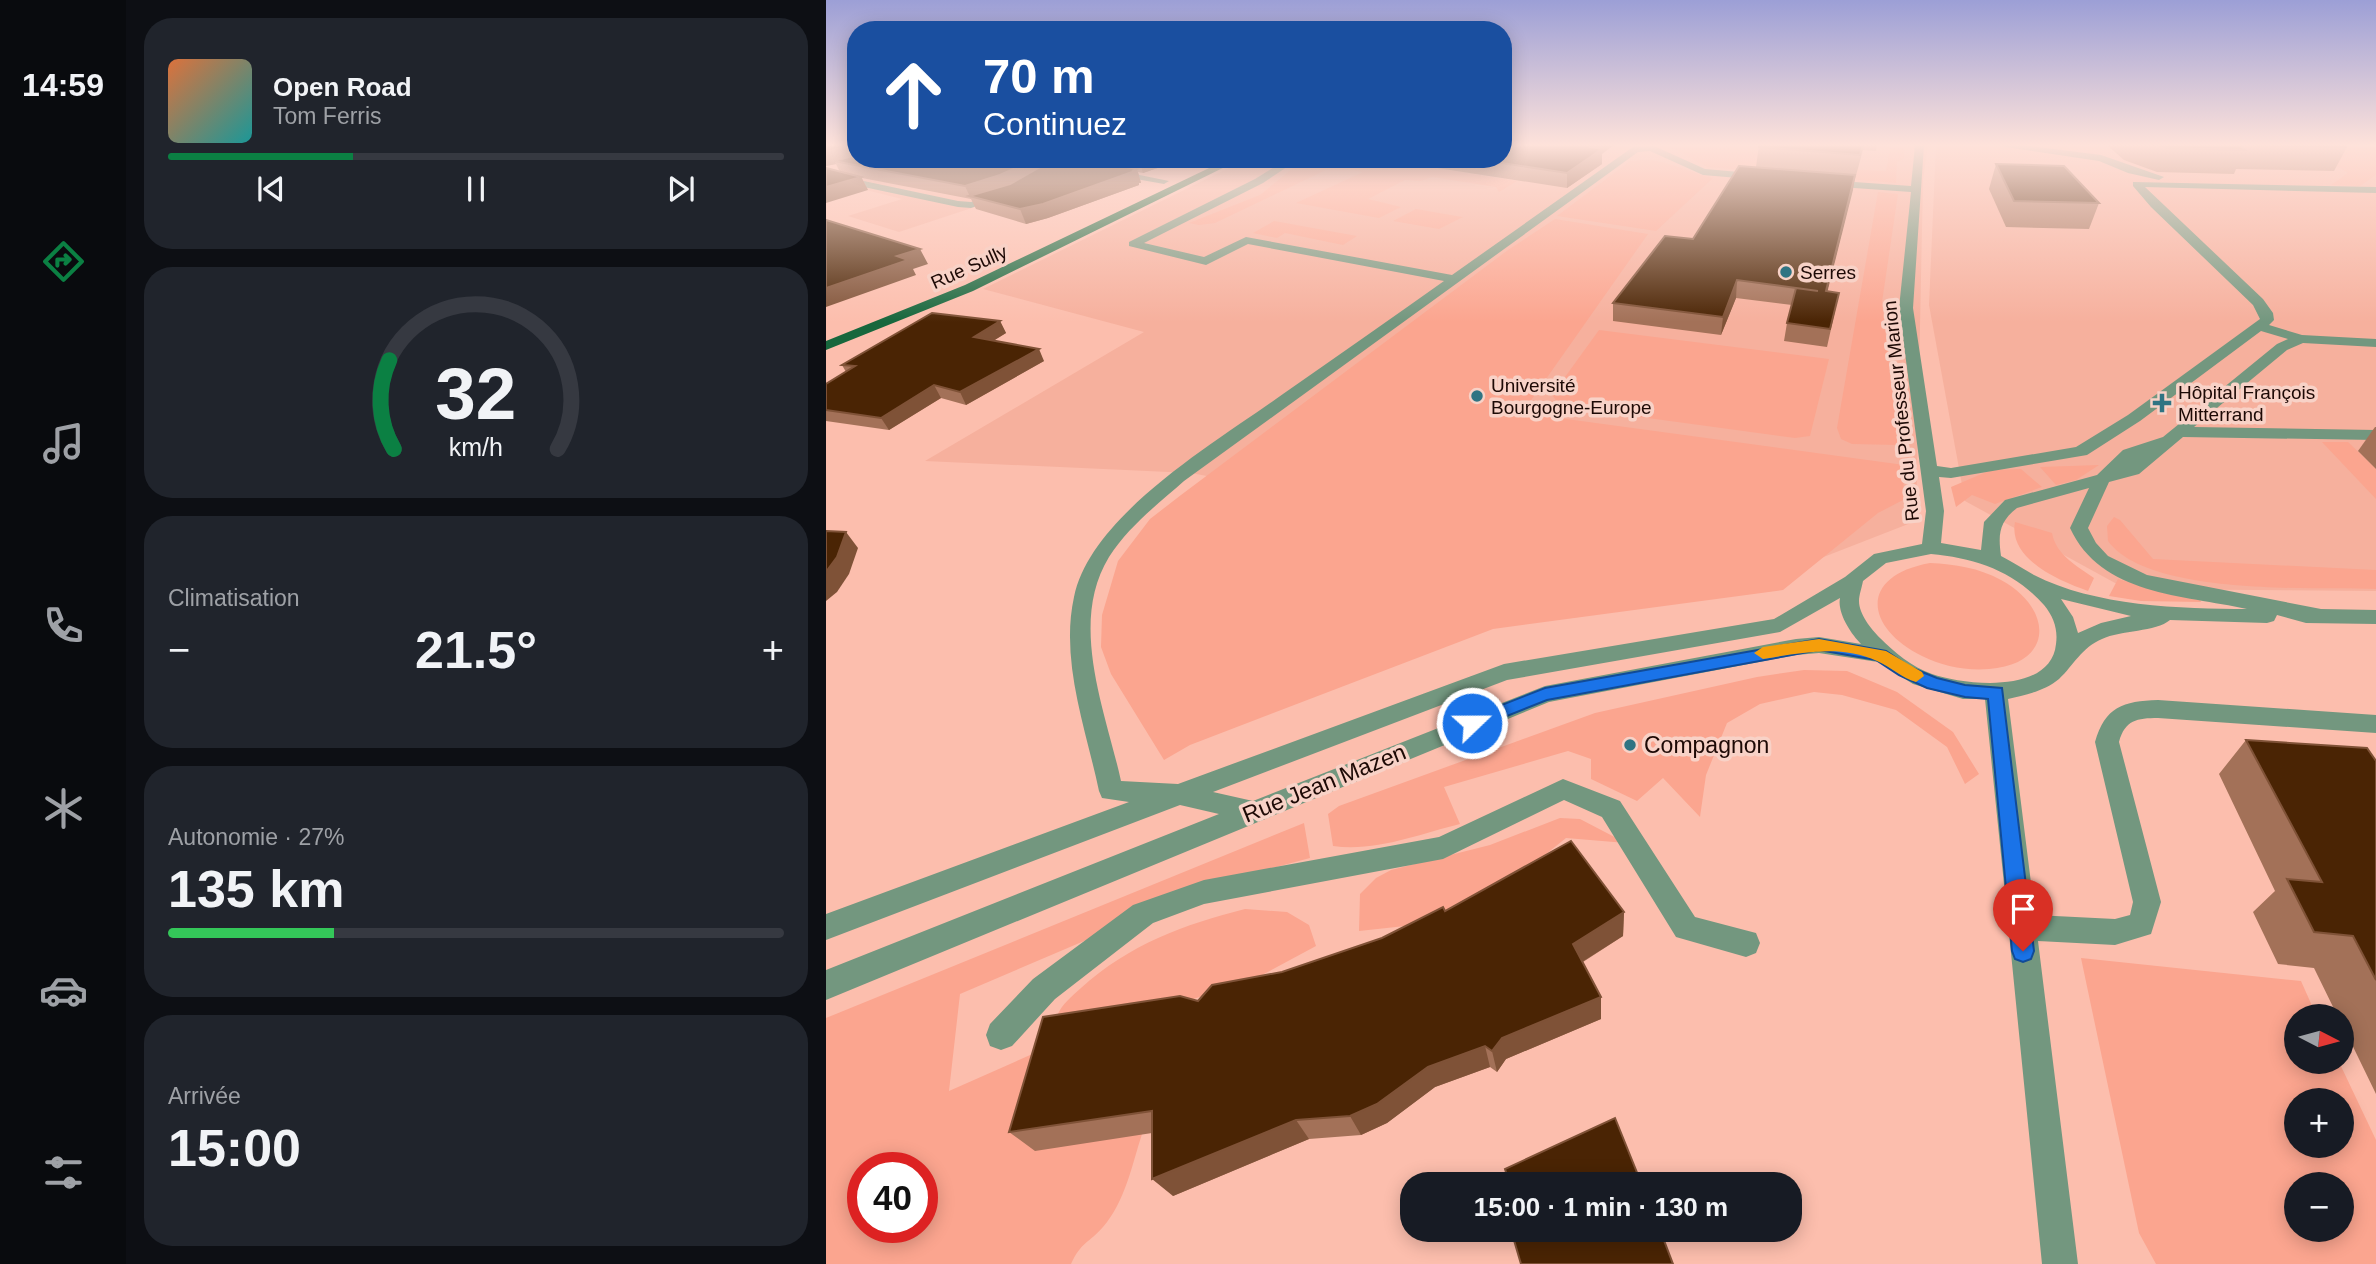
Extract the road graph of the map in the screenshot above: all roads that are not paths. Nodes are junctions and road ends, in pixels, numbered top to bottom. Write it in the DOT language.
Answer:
graph roads {
  1 [pos="1115,204"];
  2 [pos="1143,204"];
  3 [pos="1213,204"];
  4 [pos="1559,204"];
  5 [pos="1913,204"];
  6 [pos="2154,204"];
  7 [pos="1007,255"];
  8 [pos="1455,279"];
  9 [pos="2259,326"];
  10 [pos="2301,339"];
  11 [pos="2376,343"];
  12 [pos="826,346"];
  13 [pos="2376,435"];
  14 [pos="2175,436"];
  15 [pos="1931,471"];
  16 [pos="2102,478"];
  17 [pos="1931,548"];
  18 [pos="1992,560"];
  19 [pos="2023,576"];
  20 [pos="1853,581"];
  21 [pos="2173,616"];
  22 [pos="2320,616"];
  23 [pos="2376,617"];
  24 [pos="1880,655"];
  25 [pos="2065,657"];
  26 [pos="1996,693"];
  27 [pos="2376,724"];
  28 [pos="1178,794"];
  29 [pos="1254,812"];
  30 [pos="2020,926"];
  31 [pos="826,927"];
  32 [pos="1746,943"];
  33 [pos="826,985"];
  34 [pos="1000,1035"];
  35 [pos="2060,1264"];
  1 -- 7 [label="main road, Rue Sully"];
  2 -- 12 [label="main road, Rue Sully"];
  3 -- 8 [label="street"];
  4 -- 8 [label="street"];
  5 -- 15 [label="street, Rue du Professeur Marion"];
  6 -- 9 [label="street"];
  8 -- 28 [label="street"];
  9 -- 10 [label="street"];
  9 -- 15 [label="street"];
  10 -- 11 [label="street"];
  10 -- 14 [label="street"];
  13 -- 14 [label="street"];
  14 -- 16 [label="street"];
  15 -- 17 [label="street, Rue du Professeur Marion"];
  16 -- 18 [label="street"];
  16 -- 22 [label="street"];
  17 -- 18 [label="street"];
  17 -- 20 [label="street"];
  18 -- 19 [label="street"];
  19 -- 21 [label="street"];
  19 -- 25 [label="street"];
  20 -- 24 [label="street"];
  20 -- 28 [label="street, Rue Jean Mazen"];
  21 -- 22 [label="street"];
  21 -- 25 [label="street"];
  22 -- 23 [label="street"];
  24 -- 26 [label="street"];
  24 -- 29 [label="street, Rue Jean Mazen"];
  25 -- 26 [label="street"];
  26 -- 30 [label="street"];
  27 -- 30 [label="street"];
  28 -- 29 [label="street"];
  28 -- 31 [label="street, Rue Jean Mazen"];
  29 -- 33 [label="street, Rue Jean Mazen"];
  30 -- 35 [label="street"];
  32 -- 34 [label="street"];
}
